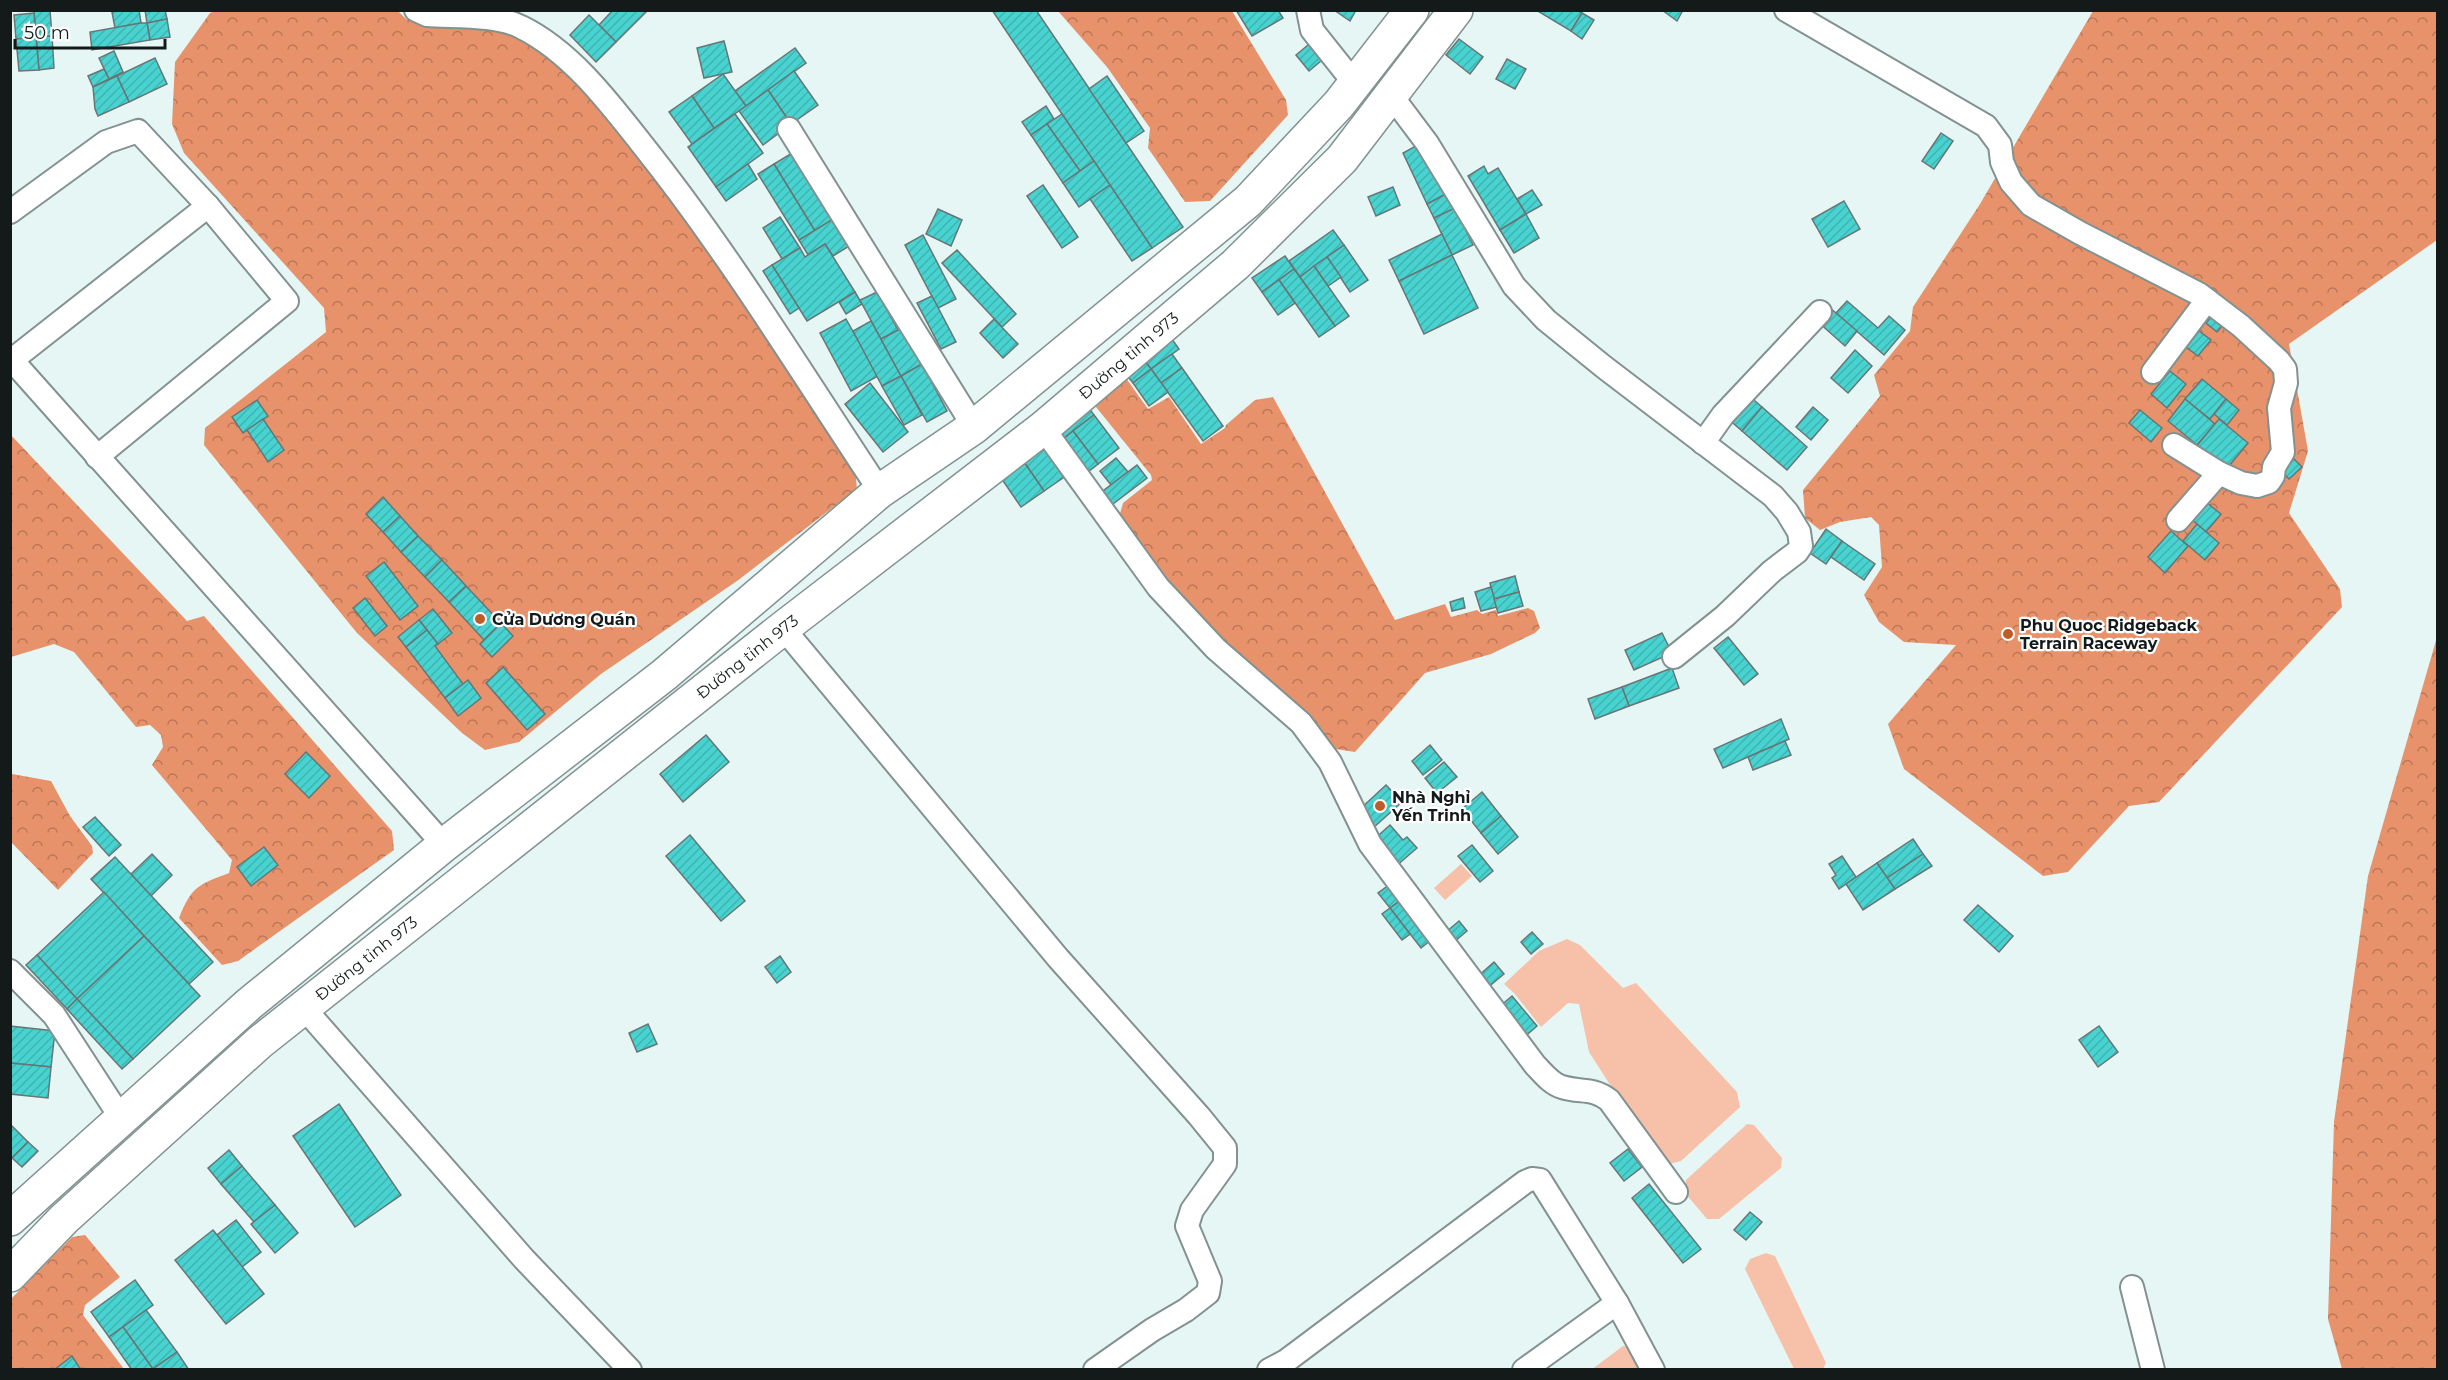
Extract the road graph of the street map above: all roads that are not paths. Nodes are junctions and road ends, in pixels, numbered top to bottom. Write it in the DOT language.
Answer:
graph roads {
  1 [pos="416,10"];
  2 [pos="1308,10"];
  3 [pos="1412,10"];
  4 [pos="1456,10"];
  5 [pos="1786,10"];
  6 [pos="1355,84"];
  7 [pos="1391,95"];
  8 [pos="789,129"];
  9 [pos="208,206"];
  10 [pos="10,212"];
  11 [pos="2207,300"];
  12 [pos="1820,312"];
  13 [pos="11,359"];
  14 [pos="2153,372"];
  15 [pos="974,427"];
  16 [pos="1043,428"];
  17 [pos="1703,443"];
  18 [pos="2174,445"];
  19 [pos="97,457"];
  20 [pos="2219,473"];
  21 [pos="880,491"];
  22 [pos="2178,520"];
  23 [pos="783,628"];
  24 [pos="1674,657"];
  25 [pos="444,845"];
  26 [pos="10,971"];
  27 [pos="303,1007"];
  28 [pos="121,1118"];
  29 [pos="1676,1192"];
  30 [pos="10,1219"];
  31 [pos="10,1275"];
  32 [pos="2132,1287"];
  33 [pos="1617,1303"];
  34 [pos="1282,1367"];
  35 [pos="630,1370"];
  36 [pos="1095,1370"];
  37 [pos="1524,1370"];
  38 [pos="1653,1370"];
  39 [pos="2153,1370"];
  1 -- 21 [label="street"];
  2 -- 6 [label="street"];
  3 -- 6 [label="main road"];
  4 -- 7 [label="main road, Đường tỉnh 973"];
  5 -- 11 [label="street"];
  6 -- 15 [label="main road"];
  7 -- 16 [label="main road, Đường tỉnh 973"];
  7 -- 17 [label="street"];
  8 -- 15 [label="street"];
  9 -- 10 [label="street"];
  9 -- 13 [label="street"];
  9 -- 19 [label="street"];
  11 -- 14 [label="street"];
  11 -- 20 [label="street"];
  12 -- 17 [label="street"];
  13 -- 19 [label="street"];
  15 -- 21 [label="main road"];
  16 -- 23 [label="main road, Đường tỉnh 973"];
  16 -- 29 [label="street"];
  17 -- 24 [label="street"];
  18 -- 20 [label="street"];
  19 -- 25 [label="street"];
  20 -- 22 [label="street"];
  21 -- 25 [label="main road"];
  23 -- 27 [label="main road, Đường tỉnh 973"];
  23 -- 36 [label="street"];
  25 -- 28 [label="main road"];
  26 -- 28 [label="street"];
  27 -- 31 [label="main road, Đường tỉnh 973"];
  27 -- 35 [label="street"];
  28 -- 30 [label="main road"];
  32 -- 39 [label="street"];
  33 -- 34 [label="street"];
  33 -- 37 [label="street"];
  33 -- 38 [label="street"];
}
